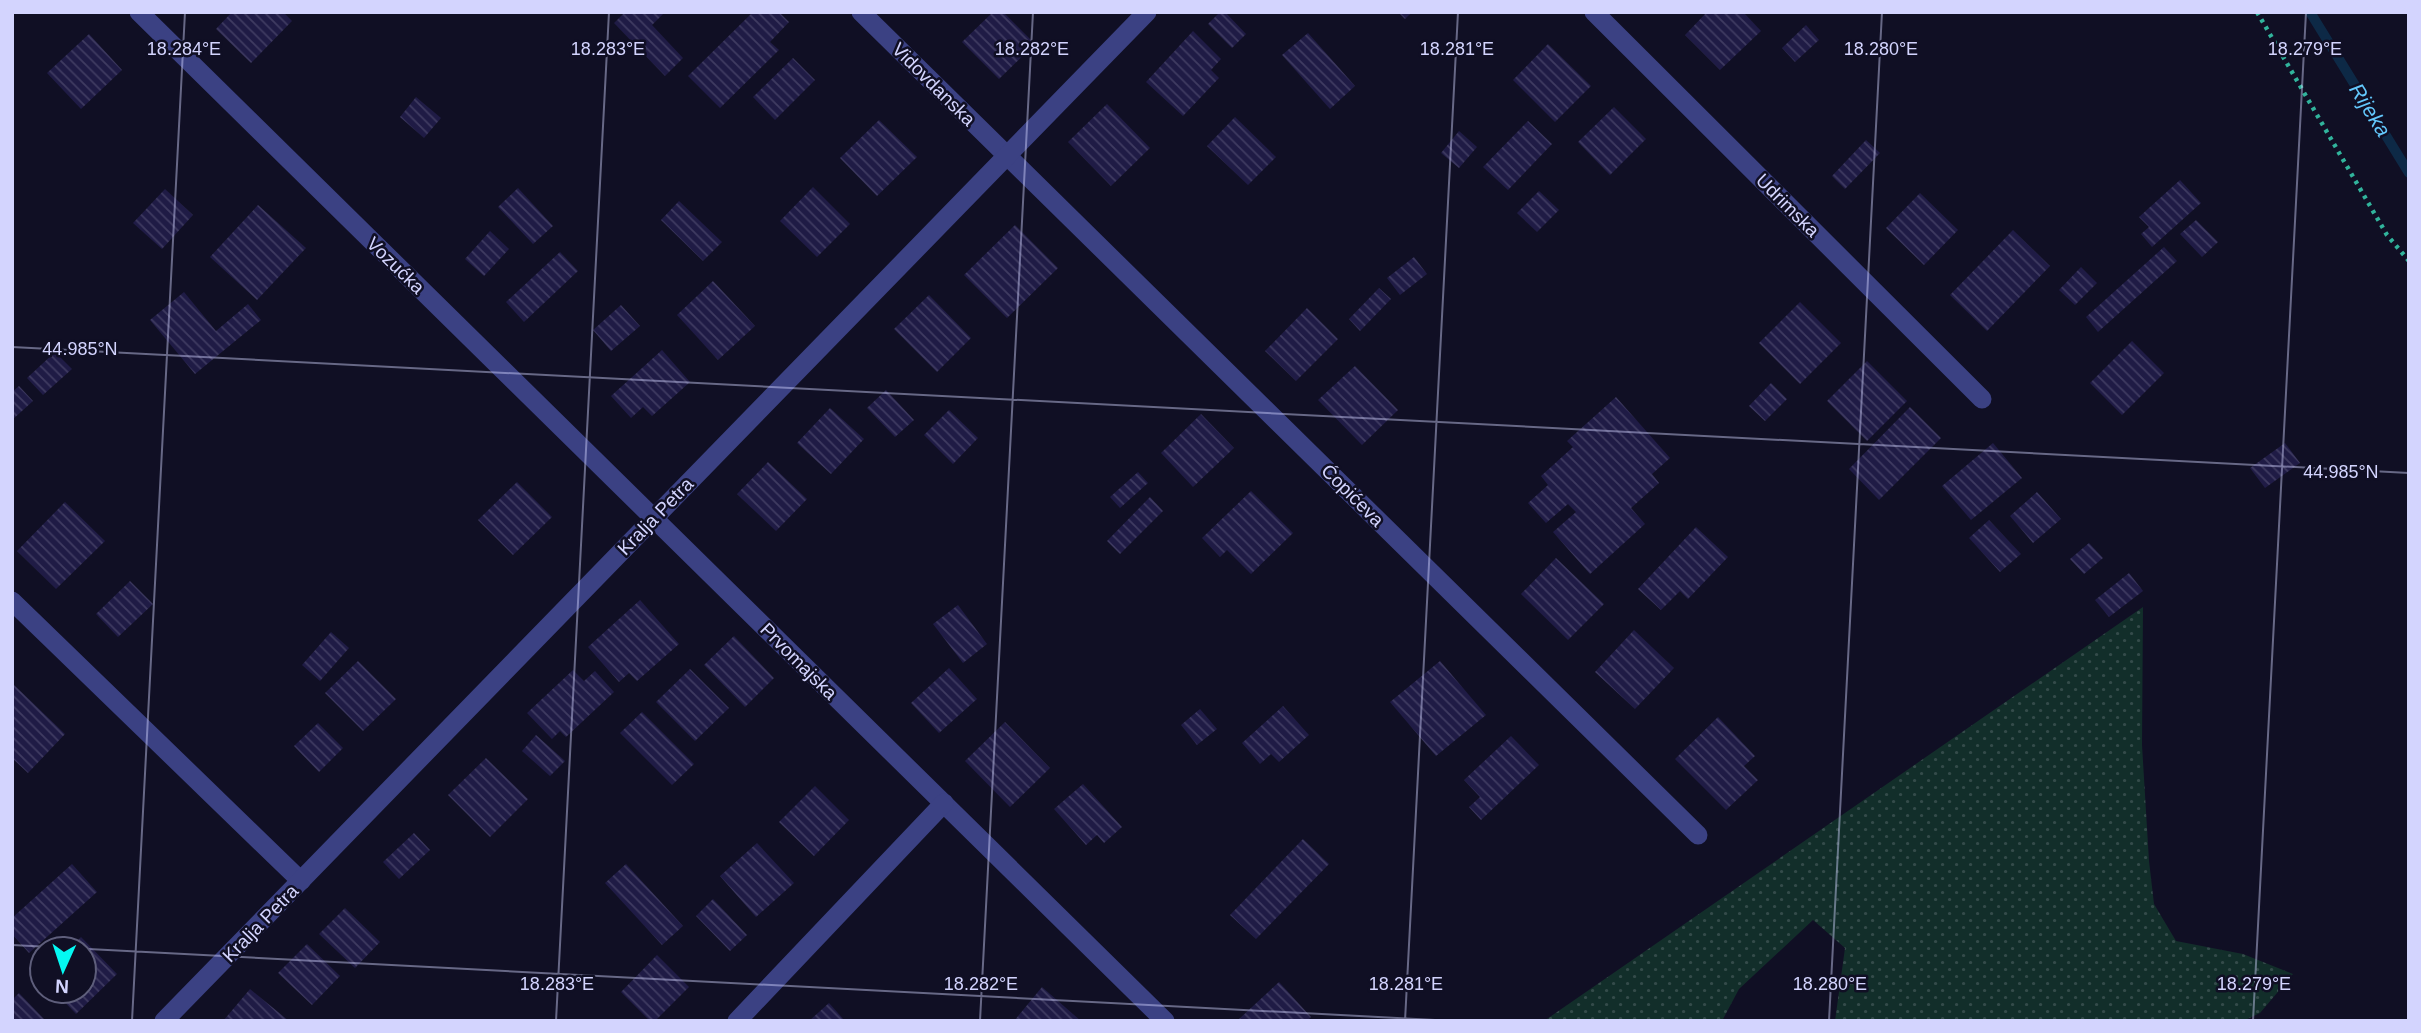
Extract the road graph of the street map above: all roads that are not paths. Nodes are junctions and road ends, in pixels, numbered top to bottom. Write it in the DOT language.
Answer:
graph roads {
  1 [pos="139,12"];
  2 [pos="862,12"];
  3 [pos="1147,12"];
  4 [pos="1594,12"];
  5 [pos="1007,156"];
  6 [pos="1982,399"];
  7 [pos="654,518"];
  8 [pos="12,601"];
  9 [pos="944,803"];
  10 [pos="1698,835"];
  11 [pos="300,881"];
  12 [pos="164,1021"];
  13 [pos="737,1021"];
  14 [pos="1165,1021"];
  1 -- 7 [label="street, Vozućka"];
  2 -- 5 [label="street, Vidovdanska"];
  3 -- 5 [label="street, Kralja Petra"];
  4 -- 6 [label="street, Udrimska"];
  5 -- 7 [label="street, Kralja Petra"];
  5 -- 10 [label="street, Ćopićeva"];
  7 -- 9 [label="street, Prvomajska"];
  7 -- 11 [label="street, Kralja Petra"];
  8 -- 11 [label="street"];
  9 -- 13 [label="street"];
  9 -- 14 [label="street, Prvomajska"];
  11 -- 12 [label="street, Kralja Petra"];
}
